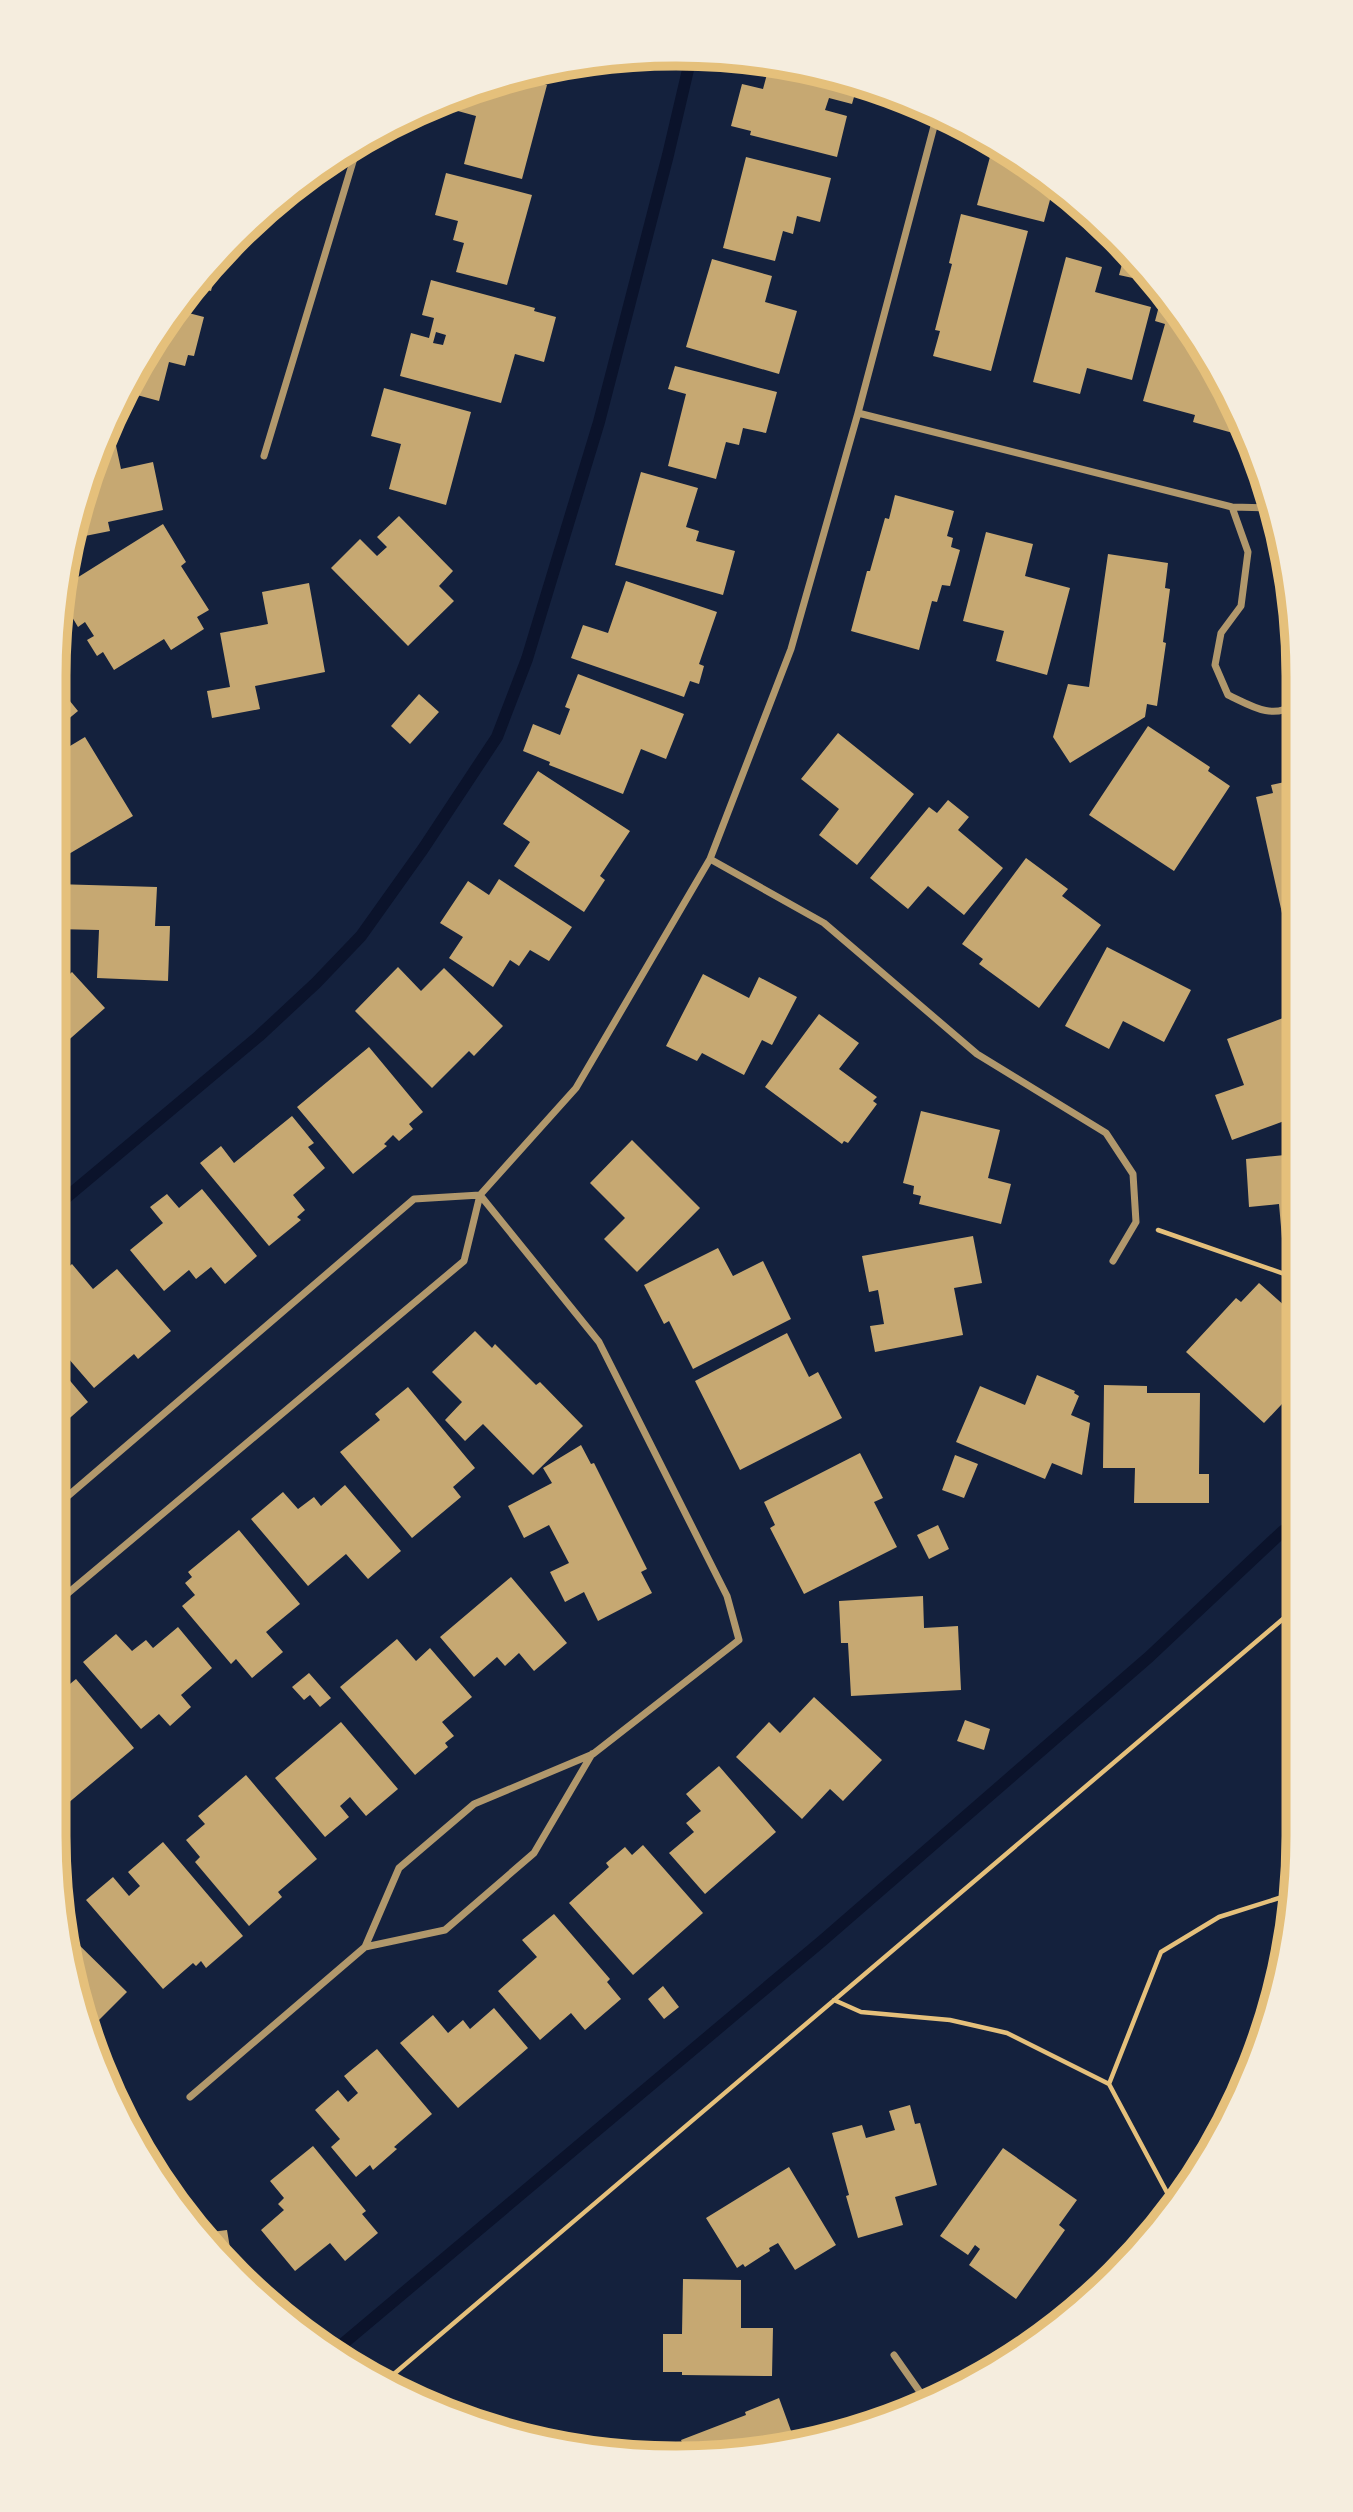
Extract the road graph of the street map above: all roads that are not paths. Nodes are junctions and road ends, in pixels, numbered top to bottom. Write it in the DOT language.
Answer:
graph roads {
  1 [pos="935,124"];
  2 [pos="354,159"];
  3 [pos="858,413"];
  4 [pos="264,456"];
  5 [pos="1232,507"];
  6 [pos="1263,508"];
  7 [pos="1286,710"];
  8 [pos="710,859"];
  9 [pos="480,1195"];
  10 [pos="1113,1261"];
  11 [pos="66,1498"];
  12 [pos="66,1594"];
  13 [pos="593,1754"];
  14 [pos="365,1947"];
  15 [pos="190,2097"];
  16 [pos="894,2355"];
  17 [pos="922,2394"];
  1 -- 3 [label="street"];
  2 -- 4 [label="street"];
  3 -- 5 [label="street"];
  3 -- 8 [label="street"];
  5 -- 6 [label="street"];
  5 -- 7 [label="street"];
  8 -- 9 [label="street"];
  8 -- 10 [label="street"];
  9 -- 11 [label="street"];
  9 -- 12 [label="street"];
  9 -- 13 [label="street"];
  13 -- 14 [label="street"];
  13 -- 14 [label="street"];
  14 -- 15 [label="street"];
  16 -- 17 [label="street"];
}
